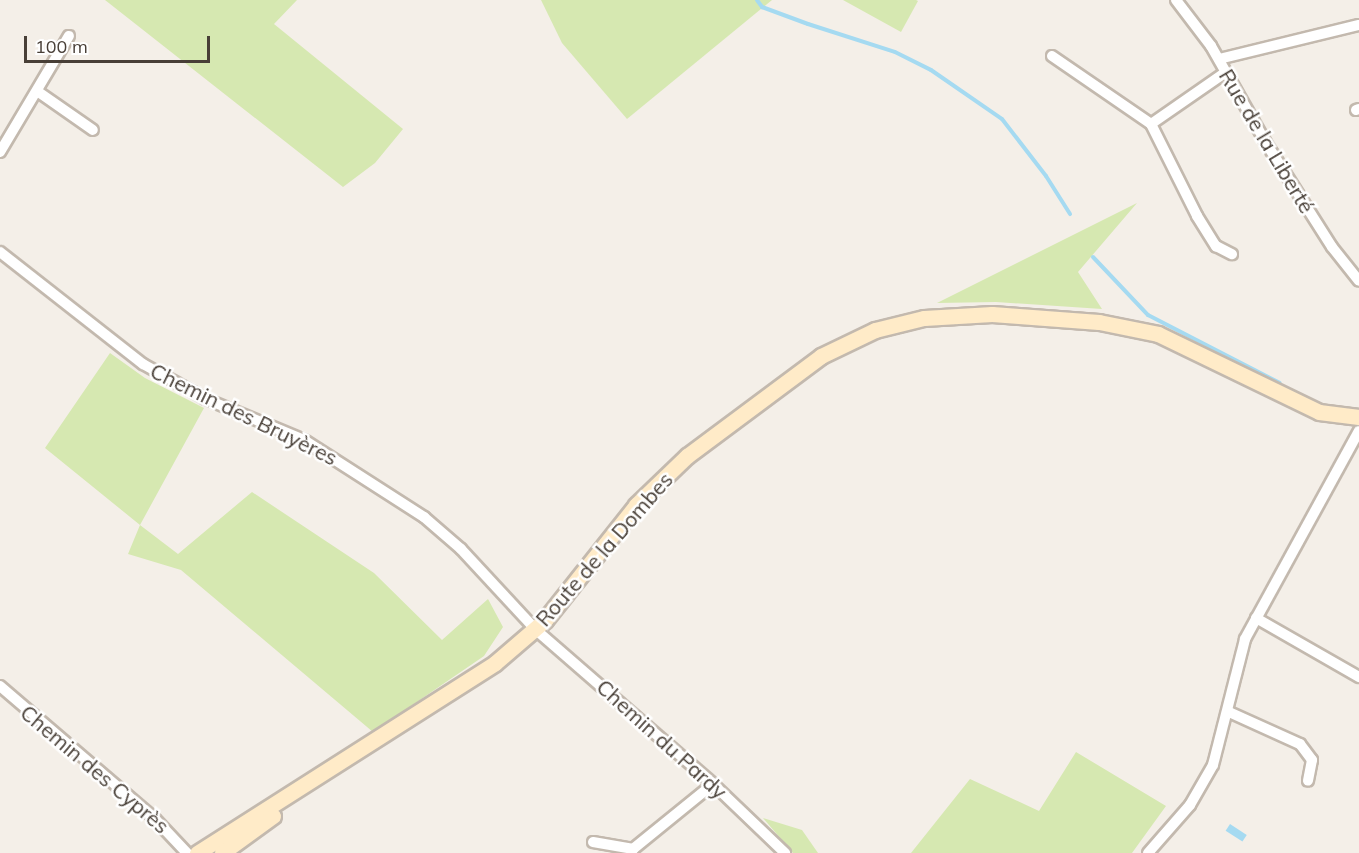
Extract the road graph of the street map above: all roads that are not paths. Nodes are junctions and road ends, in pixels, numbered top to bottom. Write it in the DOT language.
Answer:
graph roads {
  1 [pos="1176,0"];
  2 [pos="1358,28"];
  3 [pos="69,36"];
  4 [pos="1052,56"];
  5 [pos="1219,59"];
  6 [pos="1226,72"];
  7 [pos="36,91"];
  8 [pos="1151,124"];
  9 [pos="93,130"];
  10 [pos="0,152"];
  11 [pos="0,252"];
  12 [pos="1232,254"];
  13 [pos="1359,281"];
  14 [pos="1359,417"];
  15 [pos="1359,431"];
  16 [pos="1355,451"];
  17 [pos="1256,618"];
  18 [pos="535,629"];
  19 [pos="1359,677"];
  20 [pos="0,686"];
  21 [pos="1228,712"];
  22 [pos="347,760"];
  23 [pos="1308,781"];
  24 [pos="713,784"];
  25 [pos="593,842"];
  26 [pos="187,853"];
  27 [pos="197,853"];
  28 [pos="222,853"];
  29 [pos="785,853"];
  30 [pos="1148,853"];
  1 -- 5 [label="street, Rue de la Liberté"];
  2 -- 5 [label="street"];
  3 -- 7 [label="street"];
  4 -- 8 [label="street"];
  5 -- 6 [label="street, Rue de la Liberté"];
  6 -- 8 [label="street"];
  6 -- 13 [label="street, Rue de la Liberté"];
  7 -- 9 [label="street"];
  7 -- 10 [label="street"];
  8 -- 12 [label="street"];
  11 -- 18 [label="street, Chemin des Bruyères"];
  14 -- 18 [label="main road, Route de la Dombes"];
  15 -- 16 [label="street"];
  16 -- 17 [label="street"];
  17 -- 19 [label="street"];
  17 -- 21 [label="street"];
  18 -- 22 [label="main road, Route de la Dombes"];
  18 -- 24 [label="street, Chemin du Pardy"];
  20 -- 26 [label="street, Chemin des Cyprès"];
  21 -- 23 [label="street"];
  21 -- 30 [label="street"];
  22 -- 27 [label="main road, Route de la Dombes"];
  22 -- 28 [label="main road, Route de la Dombes"];
  24 -- 25 [label="street"];
  24 -- 29 [label="street, Chemin du Pardy"];
}
